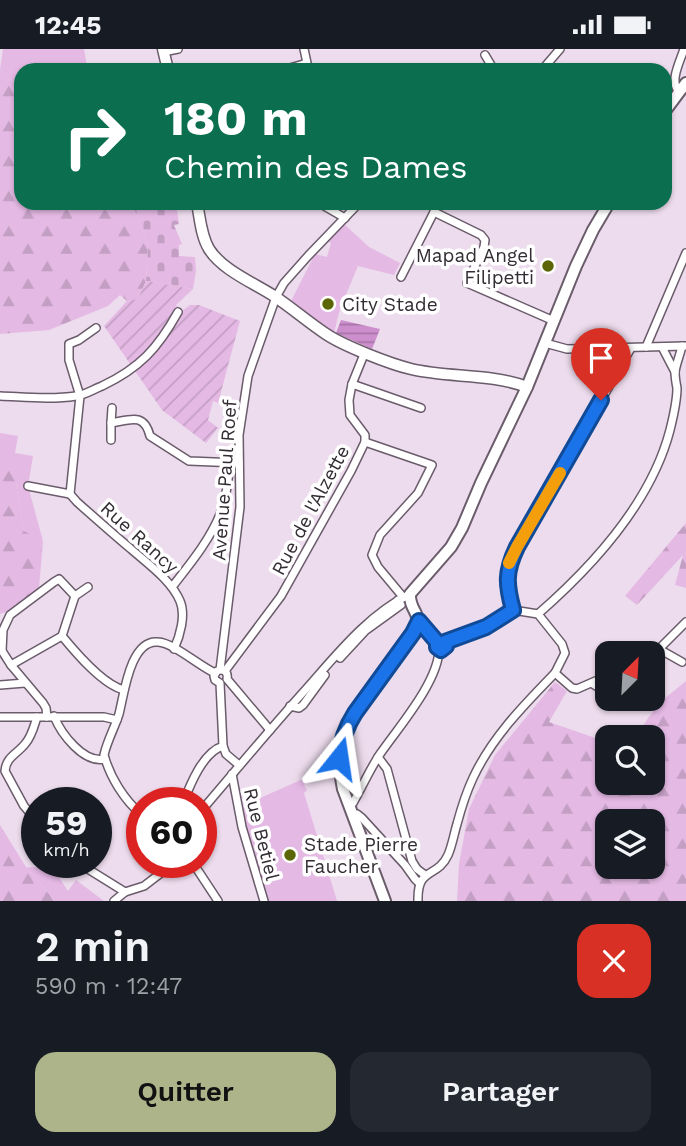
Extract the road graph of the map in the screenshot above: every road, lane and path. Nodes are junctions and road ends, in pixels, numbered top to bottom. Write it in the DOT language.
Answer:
graph roads {
  1 [pos="178,49"];
  2 [pos="560,49"];
  3 [pos="684,49"];
  4 [pos="163,51"];
  5 [pos="485,55"];
  6 [pos="490,63"];
  7 [pos="548,63"];
  8 [pos="682,88"];
  9 [pos="198,210"];
  10 [pos="331,210"];
  11 [pos="352,210"];
  12 [pos="605,210"];
  13 [pos="434,212"];
  14 [pos="345,218"];
  15 [pos="686,253"];
  16 [pos="401,277"];
  17 [pos="276,297"];
  18 [pos="178,312"];
  19 [pos="554,321"];
  20 [pos="96,328"];
  21 [pos="545,343"];
  22 [pos="684,346"];
  23 [pos="646,347"];
  24 [pos="662,347"];
  25 [pos="631,348"];
  26 [pos="365,352"];
  27 [pos="676,372"];
  28 [pos="352,384"];
  29 [pos="527,387"];
  30 [pos="0,396"];
  31 [pos="80,396"];
  32 [pos="112,408"];
  33 [pos="421,408"];
  34 [pos="111,423"];
  35 [pos="111,440"];
  36 [pos="365,442"];
  37 [pos="230,463"];
  38 [pos="239,463"];
  39 [pos="228,479"];
  40 [pos="240,479"];
  41 [pos="28,486"];
  42 [pos="70,494"];
  43 [pos="88,587"];
  44 [pos="172,587"];
  45 [pos="75,596"];
  46 [pos="403,599"];
  47 [pos="513,610"];
  48 [pos="538,614"];
  49 [pos="419,621"];
  50 [pos="686,622"];
  51 [pos="62,636"];
  52 [pos="665,642"];
  53 [pos="440,645"];
  54 [pos="174,649"];
  55 [pos="1,651"];
  56 [pos="665,655"];
  57 [pos="682,662"];
  58 [pos="11,666"];
  59 [pos="555,673"];
  60 [pos="221,675"];
  61 [pos="25,683"];
  62 [pos="593,684"];
  63 [pos="0,685"];
  64 [pos="124,690"];
  65 [pos="0,717"];
  66 [pos="37,717"];
  67 [pos="51,717"];
  68 [pos="117,720"];
  69 [pos="270,730"];
  70 [pos="223,746"];
  71 [pos="2,755"];
  72 [pos="13,755"];
  73 [pos="378,757"];
  74 [pos="105,759"];
  75 [pos="239,765"];
  76 [pos="2,768"];
  77 [pos="232,774"];
  78 [pos="189,787"];
  79 [pos="217,792"];
  80 [pos="126,799"];
  81 [pos="21,801"];
  82 [pos="351,810"];
  83 [pos="409,864"];
  84 [pos="425,875"];
  85 [pos="102,878"];
  86 [pos="154,878"];
  87 [pos="203,878"];
  88 [pos="419,883"];
  89 [pos="125,892"];
  90 [pos="114,901"];
  91 [pos="218,901"];
  92 [pos="264,901"];
  93 [pos="385,901"];
  94 [pos="418,901"];
  1 -- 4 [label="street"];
  2 -- 7 [label="street"];
  3 -- 8 [label="street"];
  5 -- 6 [label="street"];
  9 -- 17 [label="main road"];
  10 -- 14 [label="street"];
  11 -- 14 [label="street, Avenue Paul Roef"];
  12 -- 19 [label="main road"];
  13 -- 16 [label="street"];
  13 -- 19 [label="street"];
  14 -- 17 [label="street, Avenue Paul Roef"];
  15 -- 23 [label="street"];
  17 -- 26 [label="main road"];
  17 -- 38 [label="street, Avenue Paul Roef"];
  18 -- 31 [label="street"];
  19 -- 21 [label="main road"];
  20 -- 31 [label="street"];
  21 -- 25 [label="street"];
  21 -- 29 [label="main road"];
  22 -- 24 [label="street"];
  22 -- 27 [label="street"];
  23 -- 24 [label="street"];
  23 -- 25 [label="street"];
  24 -- 27 [label="street"];
  25 -- 47 [label="street"];
  26 -- 28 [label="street, Rue de l'Alzette"];
  26 -- 29 [label="main road"];
  27 -- 48 [label="street"];
  28 -- 33 [label="street"];
  28 -- 36 [label="street, Rue de l'Alzette"];
  29 -- 46 [label="main road"];
  30 -- 31 [label="street"];
  31 -- 42 [label="street"];
  32 -- 34 [label="street"];
  34 -- 35 [label="street"];
  34 -- 37 [label="street"];
  36 -- 46 [label="street"];
  36 -- 60 [label="street, Rue de l'Alzette"];
  37 -- 38 [label="street"];
  37 -- 39 [label="street"];
  38 -- 40 [label="street, Avenue Paul Roef"];
  39 -- 40 [label="street"];
  39 -- 44 [label="street"];
  40 -- 60 [label="street, Avenue Paul Roef"];
  41 -- 42 [label="street"];
  42 -- 44 [label="street, Rue Rancy"];
  43 -- 45 [label="street"];
  44 -- 54 [label="street, Rue Rancy"];
  45 -- 51 [label="street"];
  45 -- 55 [label="street"];
  46 -- 49 [label="main road"];
  46 -- 69 [label="street, Rue Betiel"];
  47 -- 48 [label="street"];
  47 -- 53 [label="street"];
  48 -- 59 [label="street"];
  49 -- 53 [label="street"];
  49 -- 82 [label="main road"];
  50 -- 52 [label="street"];
  51 -- 58 [label="street"];
  51 -- 64 [label="street"];
  53 -- 73 [label="street"];
  54 -- 60 [label="street"];
  54 -- 64 [label="street"];
  55 -- 58 [label="street"];
  56 -- 57 [label="street"];
  58 -- 61 [label="street"];
  59 -- 62 [label="street"];
  59 -- 84 [label="street"];
  60 -- 69 [label="street"];
  60 -- 70 [label="street, Avenue Paul Roef"];
  61 -- 63 [label="street"];
  61 -- 67 [label="street"];
  64 -- 68 [label="street"];
  65 -- 66 [label="street"];
  66 -- 67 [label="street"];
  66 -- 72 [label="street"];
  67 -- 68 [label="street"];
  67 -- 74 [label="street"];
  68 -- 74 [label="street"];
  69 -- 75 [label="street, Rue Betiel"];
  70 -- 75 [label="street"];
  70 -- 78 [label="street"];
  71 -- 72 [label="street"];
  72 -- 76 [label="street"];
  73 -- 82 [label="street"];
  73 -- 83 [label="street"];
  74 -- 80 [label="street"];
  75 -- 77 [label="street, Rue Betiel"];
  76 -- 81 [label="street"];
  77 -- 79 [label="street, Rue Betiel"];
  77 -- 92 [label="street, Rue Betiel"];
  82 -- 83 [label="street"];
  82 -- 93 [label="main road"];
  83 -- 84 [label="street"];
  83 -- 88 [label="street"];
  84 -- 88 [label="street"];
  85 -- 89 [label="street"];
  86 -- 89 [label="street"];
  87 -- 91 [label="street"];
  88 -- 94 [label="street"];
  89 -- 90 [label="street"];
}
